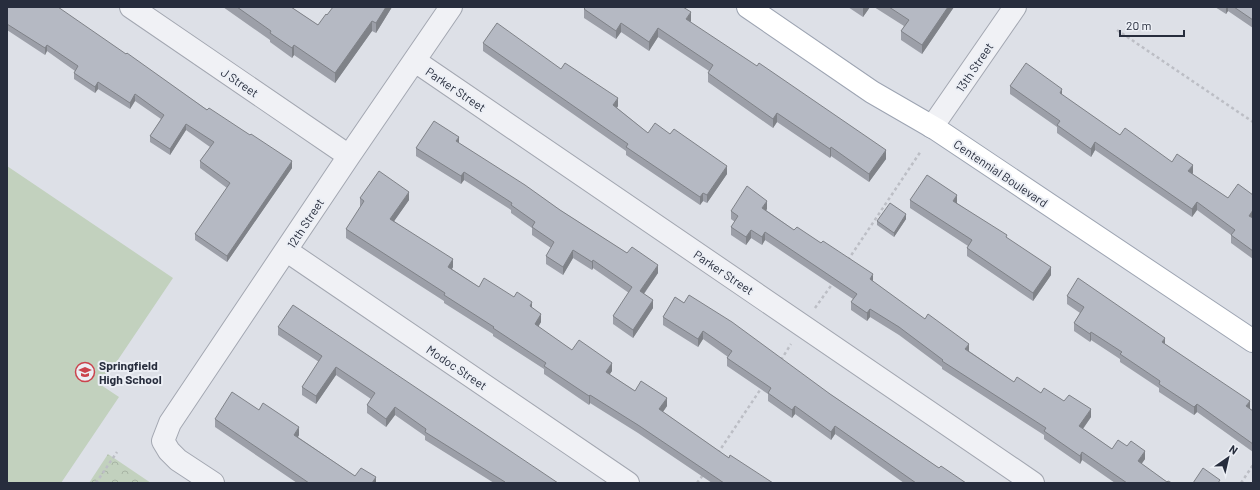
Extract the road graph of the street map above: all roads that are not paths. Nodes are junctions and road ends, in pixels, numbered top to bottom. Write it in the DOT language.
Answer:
graph roads {
  1 [pos="131,7"];
  2 [pos="748,7"];
  3 [pos="1015,7"];
  4 [pos="448,8"];
  5 [pos="415,61"];
  6 [pos="932,127"];
  7 [pos="349,156"];
  8 [pos="287,251"];
  9 [pos="1253,341"];
  10 [pos="213,483"];
  11 [pos="628,483"];
  12 [pos="1033,483"];
  1 -- 7 [label="street, J Street"];
  2 -- 6 [label="main road, Centennial Boulevard"];
  3 -- 6 [label="street, 13th Street"];
  4 -- 5 [label="street, 12th Street"];
  5 -- 7 [label="street, 12th Street"];
  5 -- 12 [label="street, Parker Street"];
  6 -- 9 [label="main road, Centennial Boulevard"];
  7 -- 8 [label="street, 12th Street"];
  8 -- 10 [label="street, 12th Street"];
  8 -- 11 [label="street, Modoc Street"];
}
